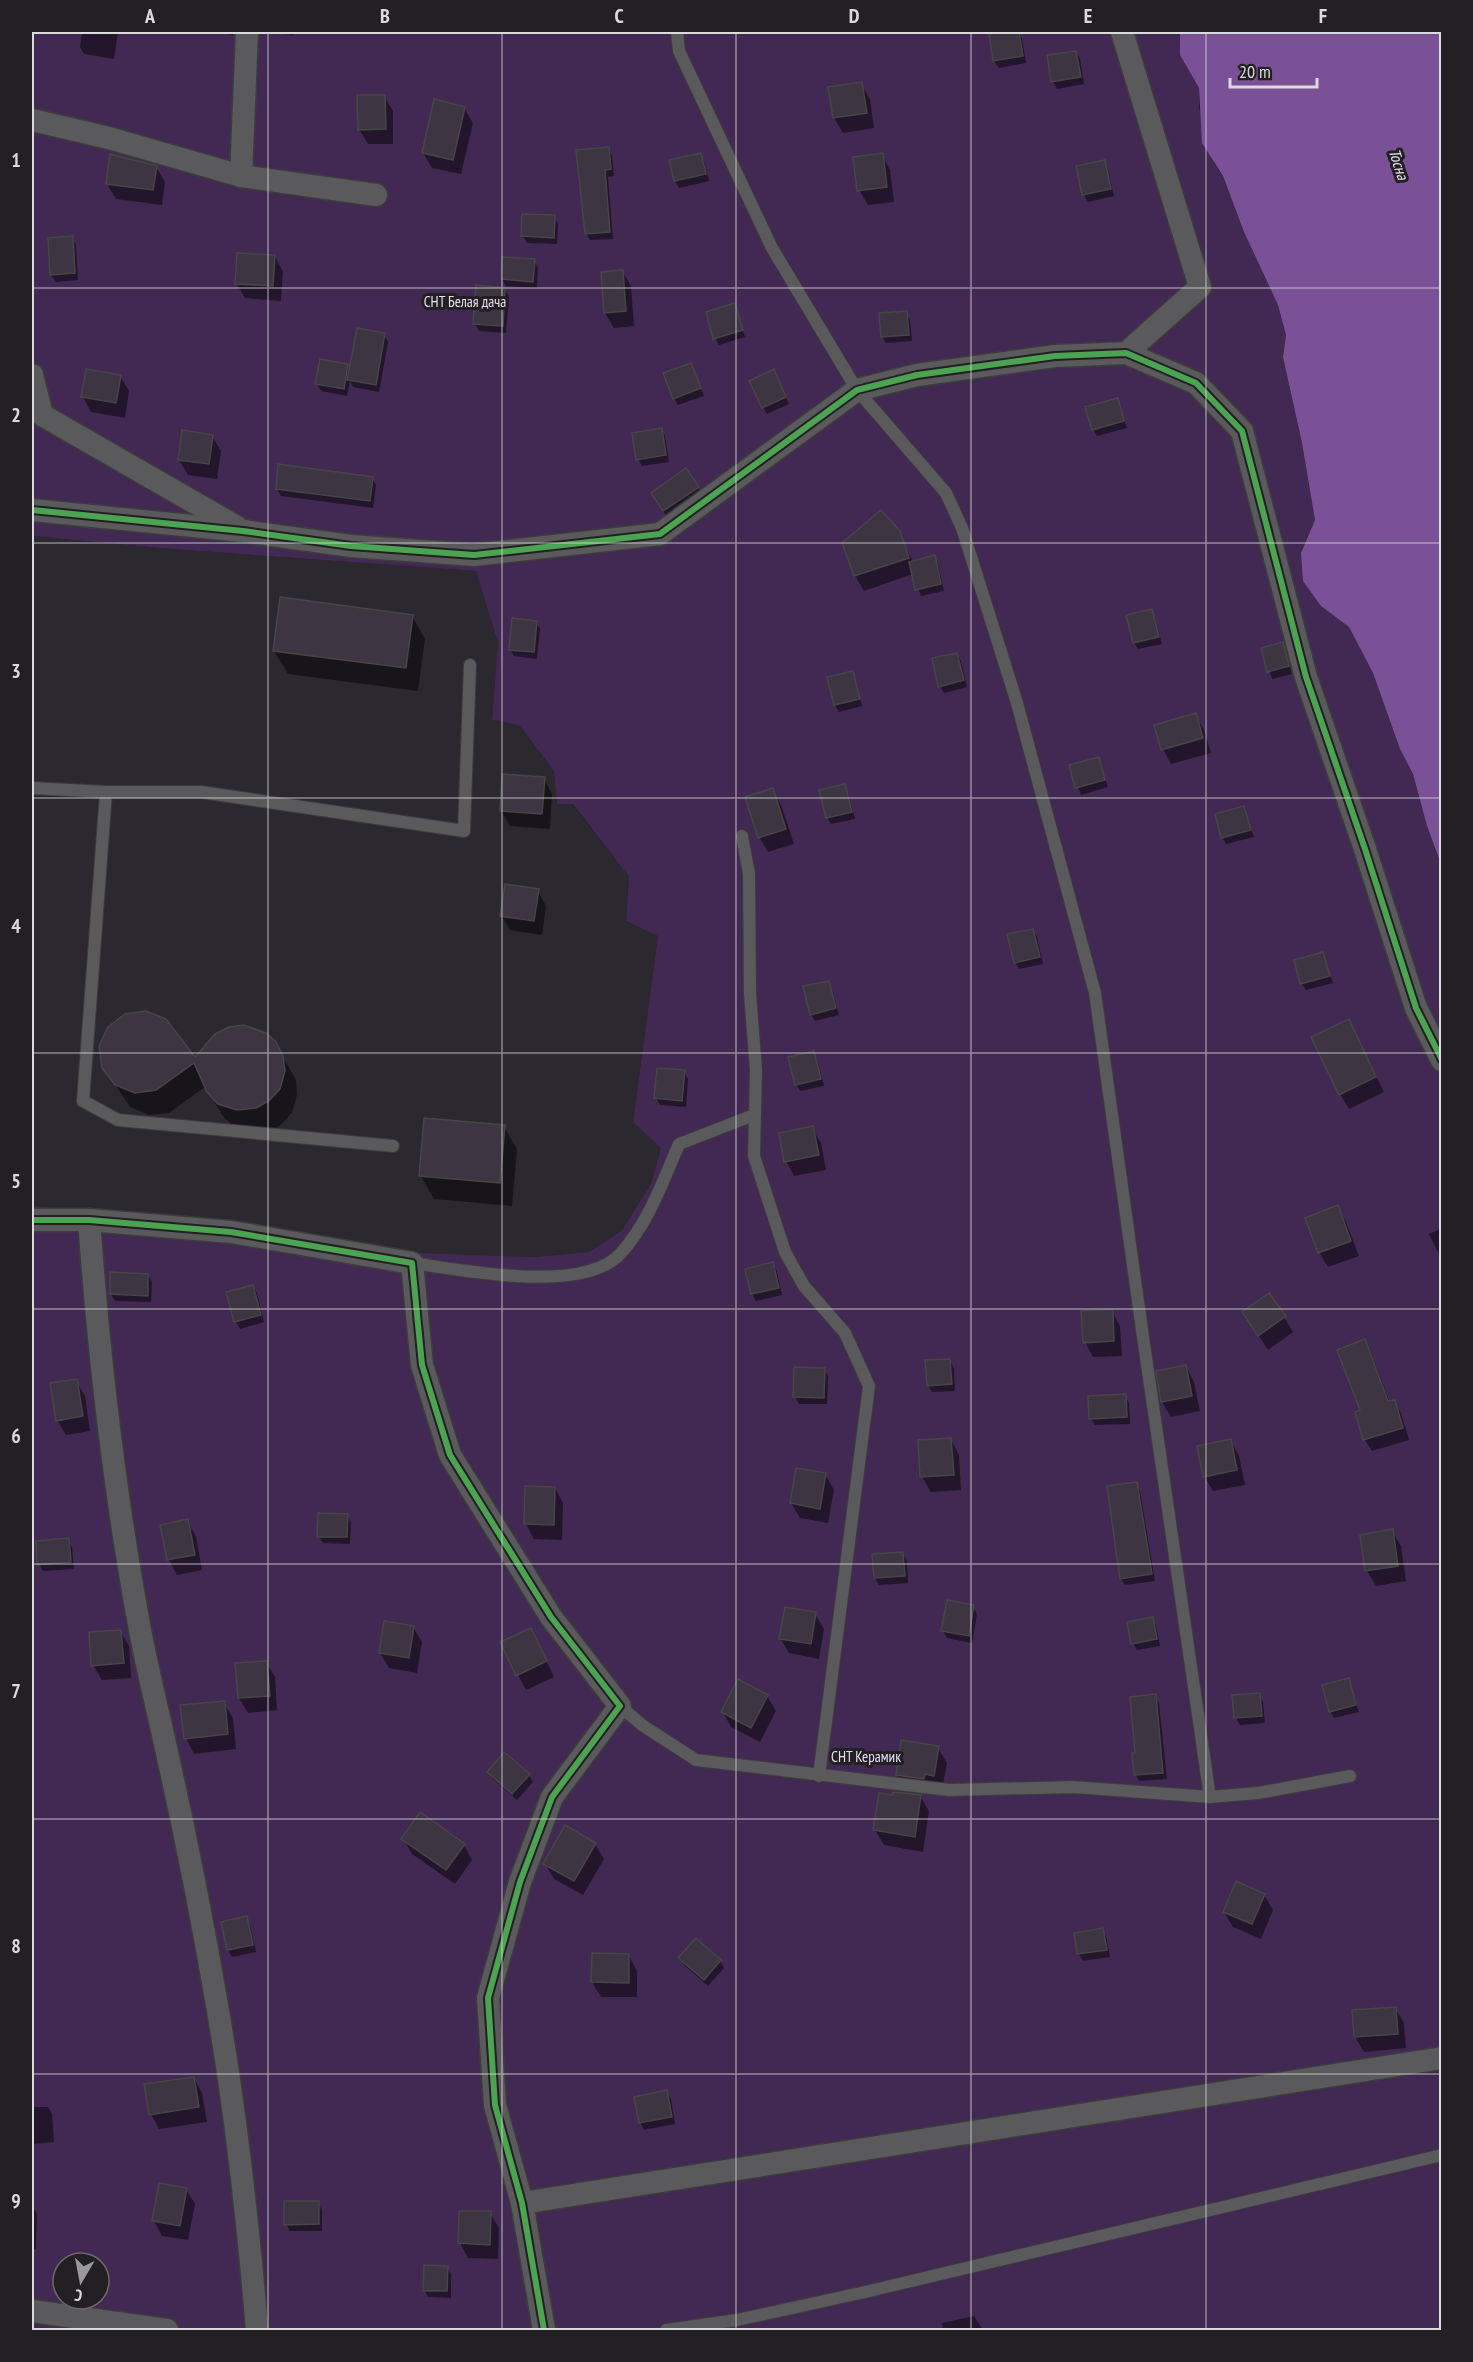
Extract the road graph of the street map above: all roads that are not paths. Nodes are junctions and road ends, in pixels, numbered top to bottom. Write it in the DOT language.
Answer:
graph roads {
  1 [pos="247,32"];
  2 [pos="677,32"];
  3 [pos="1122,32"];
  4 [pos="32,120"];
  5 [pos="241,176"];
  6 [pos="376,195"];
  7 [pos="1126,353"];
  8 [pos="32,375"];
  9 [pos="857,390"];
  10 [pos="32,510"];
  11 [pos="243,531"];
  12 [pos="470,665"];
  13 [pos="32,788"];
  14 [pos="106,792"];
  15 [pos="742,836"];
  16 [pos="1442,1060"];
  17 [pos="754,1115"];
  18 [pos="393,1146"];
  19 [pos="32,1220"];
  20 [pos="89,1220"];
  21 [pos="412,1263"];
  22 [pos="620,1706"];
  23 [pos="819,1776"];
  24 [pos="1350,1776"];
  25 [pos="1210,1797"];
  26 [pos="1442,2058"];
  27 [pos="1442,2155"];
  28 [pos="522,2203"];
  29 [pos="32,2311"];
  30 [pos="167,2331"];
  31 [pos="256,2331"];
  32 [pos="544,2331"];
  33 [pos="666,2331"];
  1 -- 5 [label="street"];
  2 -- 9 [label="lane"];
  3 -- 7 [label="street"];
  4 -- 5 [label="street"];
  5 -- 6 [label="street"];
  7 -- 9 [label="street"];
  7 -- 16 [label="street"];
  8 -- 11 [label="street"];
  9 -- 11 [label="street"];
  9 -- 25 [label="lane"];
  10 -- 11 [label="street"];
  12 -- 14 [label="lane"];
  13 -- 14 [label="lane"];
  14 -- 18 [label="lane"];
  15 -- 17 [label="lane"];
  17 -- 21 [label="lane"];
  17 -- 23 [label="lane"];
  19 -- 20 [label="street"];
  20 -- 21 [label="street"];
  20 -- 31 [label="street"];
  21 -- 22 [label="street"];
  22 -- 23 [label="lane"];
  22 -- 28 [label="street"];
  23 -- 25 [label="lane"];
  24 -- 25 [label="lane"];
  26 -- 28 [label="street"];
  27 -- 33 [label="lane"];
  28 -- 32 [label="street"];
  29 -- 30 [label="street"];
}
